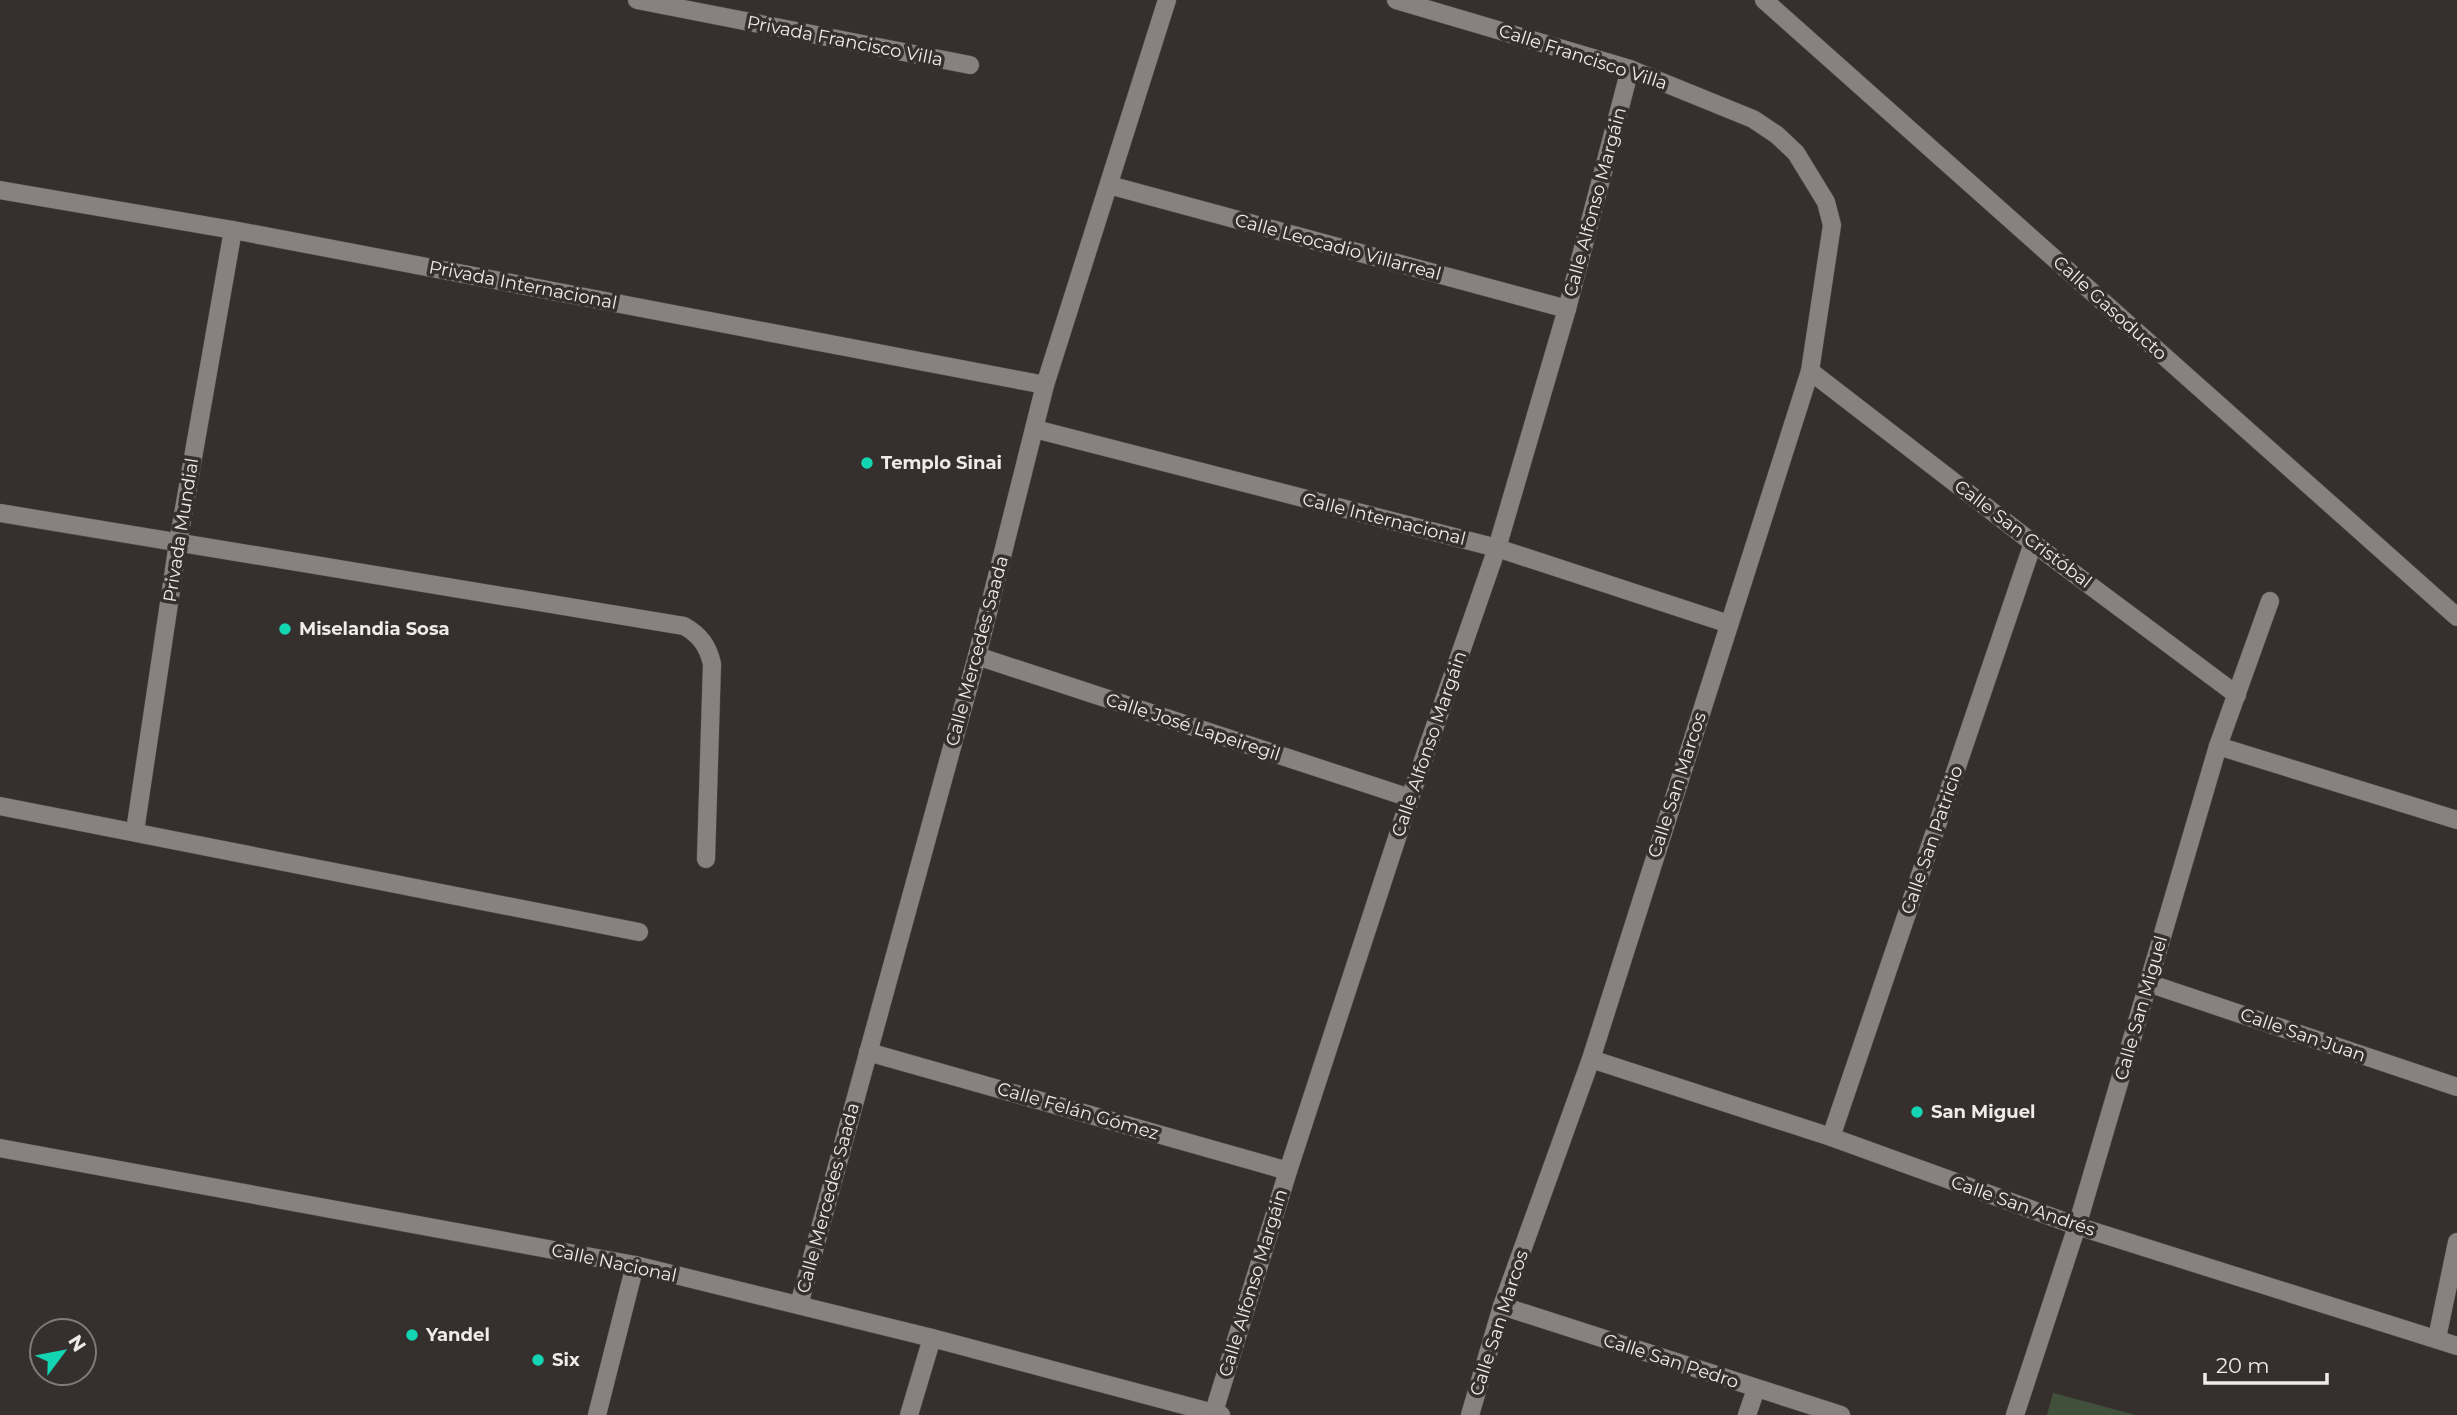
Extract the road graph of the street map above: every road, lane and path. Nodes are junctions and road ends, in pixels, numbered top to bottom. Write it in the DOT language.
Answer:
graph roads {
  1 [pos="637,0"];
  2 [pos="1167,0"];
  3 [pos="1396,0"];
  4 [pos="1764,0"];
  5 [pos="970,65"];
  6 [pos="1630,69"];
  7 [pos="1796,153"];
  8 [pos="1109,185"];
  9 [pos="0,190"];
  10 [pos="233,230"];
  11 [pos="1567,309"];
  12 [pos="1810,371"];
  13 [pos="1045,385"];
  14 [pos="1035,429"];
  15 [pos="0,513"];
  16 [pos="178,543"];
  17 [pos="2034,543"];
  18 [pos="1497,548"];
  19 [pos="2270,601"];
  20 [pos="2457,617"];
  21 [pos="1729,624"];
  22 [pos="977,656"];
  23 [pos="2237,695"];
  24 [pos="2218,746"];
  25 [pos="1410,798"];
  26 [pos="0,806"];
  27 [pos="2457,820"];
  28 [pos="135,831"];
  29 [pos="706,859"];
  30 [pos="639,932"];
  31 [pos="2148,984"];
  32 [pos="868,1052"];
  33 [pos="1591,1059"];
  34 [pos="2457,1087"];
  35 [pos="1831,1137"];
  36 [pos="0,1148"];
  37 [pos="1288,1171"];
  38 [pos="2077,1226"];
  39 [pos="2457,1242"];
  40 [pos="635,1265"];
  41 [pos="799,1305"];
  42 [pos="1502,1306"];
  43 [pos="932,1338"];
  44 [pos="2437,1338"];
  45 [pos="2457,1346"];
  46 [pos="1756,1389"];
  47 [pos="1216,1414"];
  48 [pos="597,1415"];
  49 [pos="909,1415"];
  50 [pos="1470,1415"];
  51 [pos="1747,1415"];
  52 [pos="1841,1415"];
  53 [pos="2015,1415"];
  1 -- 5 [label="street, Privada Francisco Villa"];
  2 -- 8 [label="street, Calle Mercedes Saada"];
  3 -- 6 [label="street, Calle Francisco Villa"];
  4 -- 20 [label="street, Calle Gasoducto"];
  6 -- 7 [label="street, Calle Francisco Villa"];
  6 -- 11 [label="street, Calle Alfonso Margáin"];
  7 -- 12 [label="street, Calle San Marcos"];
  8 -- 11 [label="street, Calle Leocadio Villarreal"];
  8 -- 13 [label="street, Calle Mercedes Saada"];
  9 -- 10 [label="street, Privada Internacional"];
  10 -- 13 [label="street, Privada Internacional"];
  10 -- 16 [label="street, Privada Mundial"];
  11 -- 18 [label="street, Calle Alfonso Margáin"];
  12 -- 17 [label="street, Calle San Cristóbal"];
  12 -- 21 [label="street, Calle San Marcos"];
  13 -- 14 [label="street, Calle Mercedes Saada"];
  14 -- 18 [label="street, Calle Internacional"];
  14 -- 22 [label="street, Calle Mercedes Saada"];
  15 -- 16 [label="street"];
  16 -- 28 [label="street, Privada Mundial"];
  16 -- 29 [label="street"];
  17 -- 23 [label="street, Calle San Cristóbal"];
  17 -- 35 [label="street, Calle San Patricio"];
  18 -- 21 [label="street, Calle Internacional"];
  18 -- 25 [label="street, Calle Alfonso Margáin"];
  19 -- 23 [label="street, Calle San Miguel"];
  21 -- 33 [label="street, Calle San Marcos"];
  22 -- 25 [label="street, Calle José Lapeiregil"];
  22 -- 32 [label="street, Calle Mercedes Saada"];
  23 -- 24 [label="street, Calle San Miguel"];
  24 -- 27 [label="street"];
  24 -- 31 [label="street, Calle San Miguel"];
  25 -- 37 [label="street, Calle Alfonso Margáin"];
  26 -- 28 [label="street"];
  28 -- 30 [label="street"];
  31 -- 34 [label="street, Calle San Juan"];
  31 -- 38 [label="street, Calle San Miguel"];
  32 -- 37 [label="street, Calle Felán Gómez"];
  32 -- 41 [label="street, Calle Mercedes Saada"];
  33 -- 35 [label="street, Calle San Andrés"];
  33 -- 42 [label="street, Calle San Marcos"];
  35 -- 38 [label="street, Calle San Andrés"];
  36 -- 40 [label="street, Calle Nacional"];
  37 -- 47 [label="street, Calle Alfonso Margáin"];
  38 -- 44 [label="street, Calle San Andrés"];
  38 -- 53 [label="street, Calle San Miguel"];
  39 -- 44 [label="street"];
  40 -- 41 [label="street, Calle Nacional"];
  40 -- 48 [label="street"];
  41 -- 43 [label="street, Calle Nacional"];
  42 -- 46 [label="street, Calle San Pedro"];
  42 -- 50 [label="street, Calle San Marcos"];
  43 -- 47 [label="street, Calle Nacional"];
  43 -- 49 [label="street"];
  44 -- 45 [label="street, Calle San Andrés"];
  46 -- 51 [label="street"];
  46 -- 52 [label="street, Calle San Pedro"];
}
